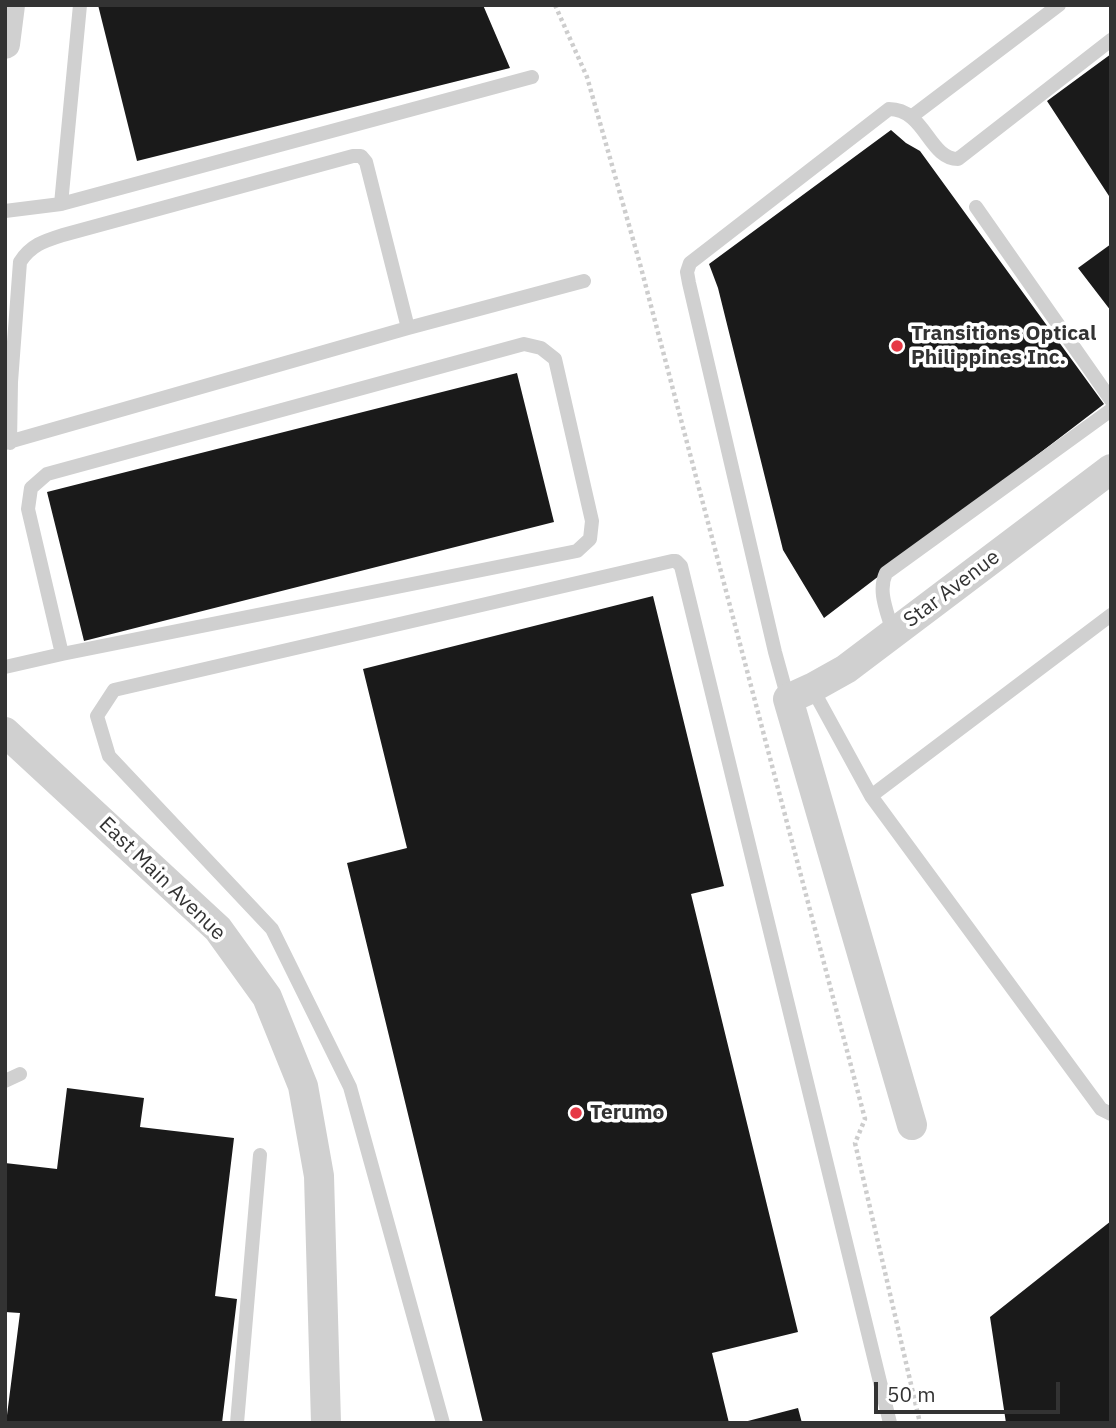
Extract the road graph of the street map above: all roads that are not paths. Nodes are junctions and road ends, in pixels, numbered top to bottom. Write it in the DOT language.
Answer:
graph roads {
  1 [pos="10,5"];
  2 [pos="80,5"];
  3 [pos="1059,5"];
  4 [pos="1111,40"];
  5 [pos="5,44"];
  6 [pos="532,77"];
  7 [pos="911,117"];
  8 [pos="61,204"];
  9 [pos="976,207"];
  10 [pos="5,211"];
  11 [pos="584,281"];
  12 [pos="408,328"];
  13 [pos="1111,400"];
  14 [pos="1111,410"];
  15 [pos="8,443"];
  16 [pos="1111,469"];
  17 [pos="1111,615"];
  18 [pos="893,633"];
  19 [pos="62,654"];
  20 [pos="5,667"];
  21 [pos="800,694"];
  22 [pos="5,732"];
  23 [pos="871,796"];
  24 [pos="20,1074"];
  25 [pos="5,1082"];
  26 [pos="1111,1114"];
  27 [pos="912,1125"];
  28 [pos="260,1155"];
  29 [pos="237,1423"];
  30 [pos="326,1423"];
  31 [pos="443,1423"];
  32 [pos="890,1423"];
  1 -- 5 [label="street"];
  2 -- 8 [label="lane"];
  3 -- 7 [label="lane"];
  4 -- 7 [label="lane"];
  6 -- 8 [label="lane"];
  7 -- 21 [label="lane"];
  8 -- 10 [label="lane"];
  9 -- 13 [label="lane"];
  11 -- 12 [label="lane"];
  12 -- 15 [label="lane"];
  12 -- 15 [label="lane"];
  14 -- 18 [label="lane"];
  16 -- 18 [label="street, Star Avenue"];
  17 -- 23 [label="lane"];
  18 -- 21 [label="street, Star Avenue"];
  19 -- 19 [label="lane"];
  19 -- 20 [label="lane"];
  21 -- 23 [label="lane"];
  21 -- 27 [label="street"];
  22 -- 30 [label="street, East Main Avenue"];
  23 -- 26 [label="lane"];
  24 -- 25 [label="lane"];
  28 -- 29 [label="lane"];
  31 -- 32 [label="lane"];
}
